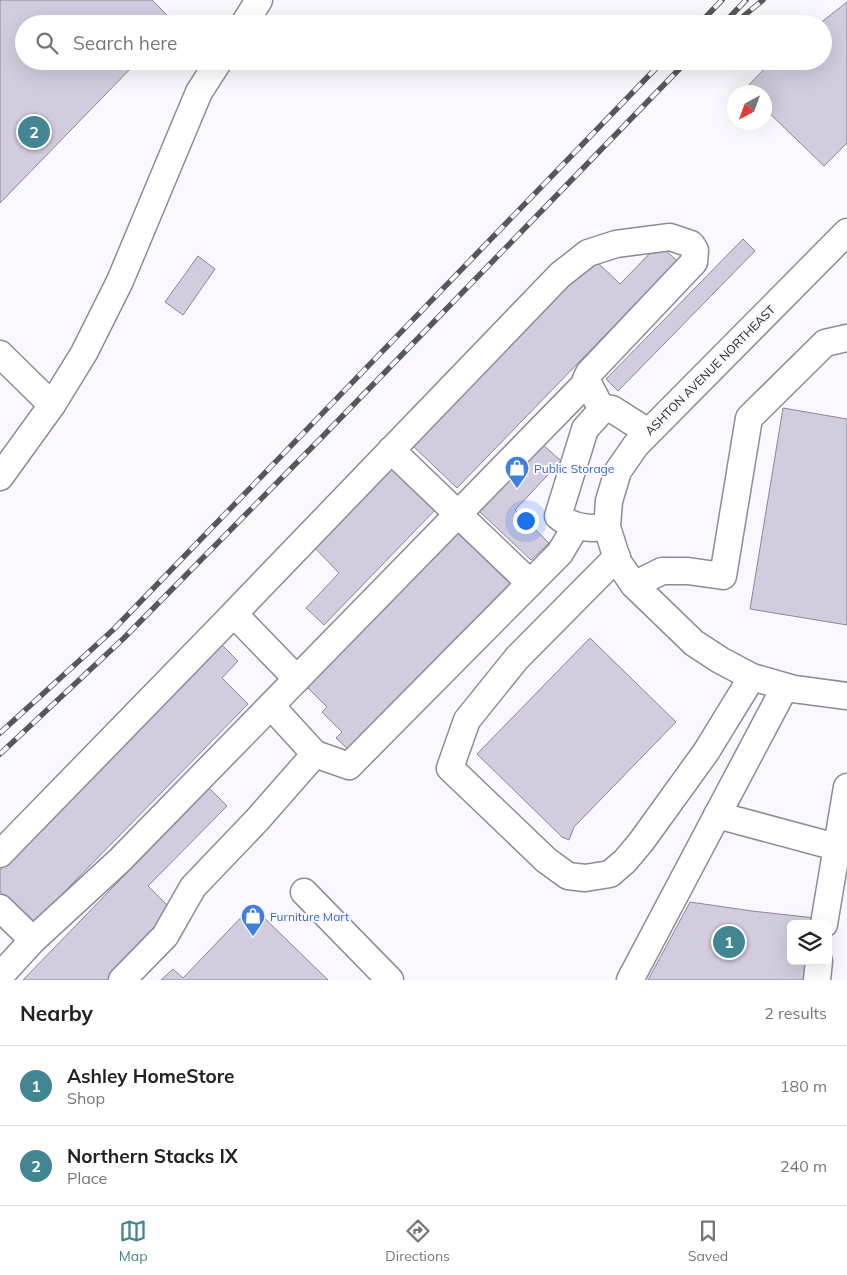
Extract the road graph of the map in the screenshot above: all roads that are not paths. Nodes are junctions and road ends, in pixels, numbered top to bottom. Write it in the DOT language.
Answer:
graph roads {
  1 [pos="259,0"];
  2 [pos="250,15"];
  3 [pos="213,70"];
  4 [pos="847,232"];
  5 [pos="847,338"];
  6 [pos="0,354"];
  7 [pos="587,382"];
  8 [pos="52,405"];
  9 [pos="602,410"];
  10 [pos="648,432"];
  11 [pos="391,450"];
  12 [pos="0,477"];
  13 [pos="458,514"];
  14 [pos="576,526"];
  15 [pos="607,527"];
  16 [pos="617,557"];
  17 [pos="530,583"];
  18 [pos="634,585"];
  19 [pos="234,614"];
  20 [pos="752,677"];
  21 [pos="297,679"];
  22 [pos="785,686"];
  23 [pos="847,696"];
  24 [pos="271,706"];
  25 [pos="315,754"];
  26 [pos="847,787"];
  27 [pos="717,815"];
  28 [pos="836,848"];
  29 [pos="0,854"];
  30 [pos="304,892"];
  31 [pos="0,908"];
  32 [pos="825,920"];
  33 [pos="33,940"];
  34 [pos="819,965"];
  35 [pos="0,976"];
  36 [pos="122,980"];
  37 [pos="390,980"];
  38 [pos="630,980"];
  39 [pos="817,980"];
  1 -- 2 [label="street"];
  3 -- 8 [label="street"];
  4 -- 10 [label="street, ASHTON AVENUE NORTHEAST"];
  5 -- 18 [label="street"];
  6 -- 8 [label="street"];
  7 -- 9 [label="street"];
  7 -- 11 [label="street"];
  7 -- 13 [label="street"];
  8 -- 12 [label="street"];
  9 -- 10 [label="street"];
  9 -- 14 [label="street"];
  10 -- 15 [label="street, ASHTON AVENUE NORTHEAST"];
  11 -- 13 [label="street"];
  11 -- 19 [label="street"];
  13 -- 17 [label="street"];
  13 -- 21 [label="street"];
  14 -- 15 [label="street"];
  14 -- 17 [label="street"];
  15 -- 16 [label="street"];
  16 -- 18 [label="street"];
  16 -- 20 [label="street"];
  17 -- 25 [label="street"];
  18 -- 20 [label="street"];
  19 -- 21 [label="street"];
  19 -- 29 [label="street"];
  20 -- 22 [label="street"];
  21 -- 24 [label="street"];
  22 -- 23 [label="street"];
  22 -- 27 [label="street"];
  24 -- 25 [label="street"];
  24 -- 33 [label="street"];
  25 -- 36 [label="street"];
  26 -- 28 [label="street"];
  27 -- 28 [label="street"];
  27 -- 38 [label="street"];
  28 -- 32 [label="street"];
  30 -- 37 [label="street"];
  31 -- 33 [label="street"];
  33 -- 35 [label="street"];
  34 -- 39 [label="street"];
}
